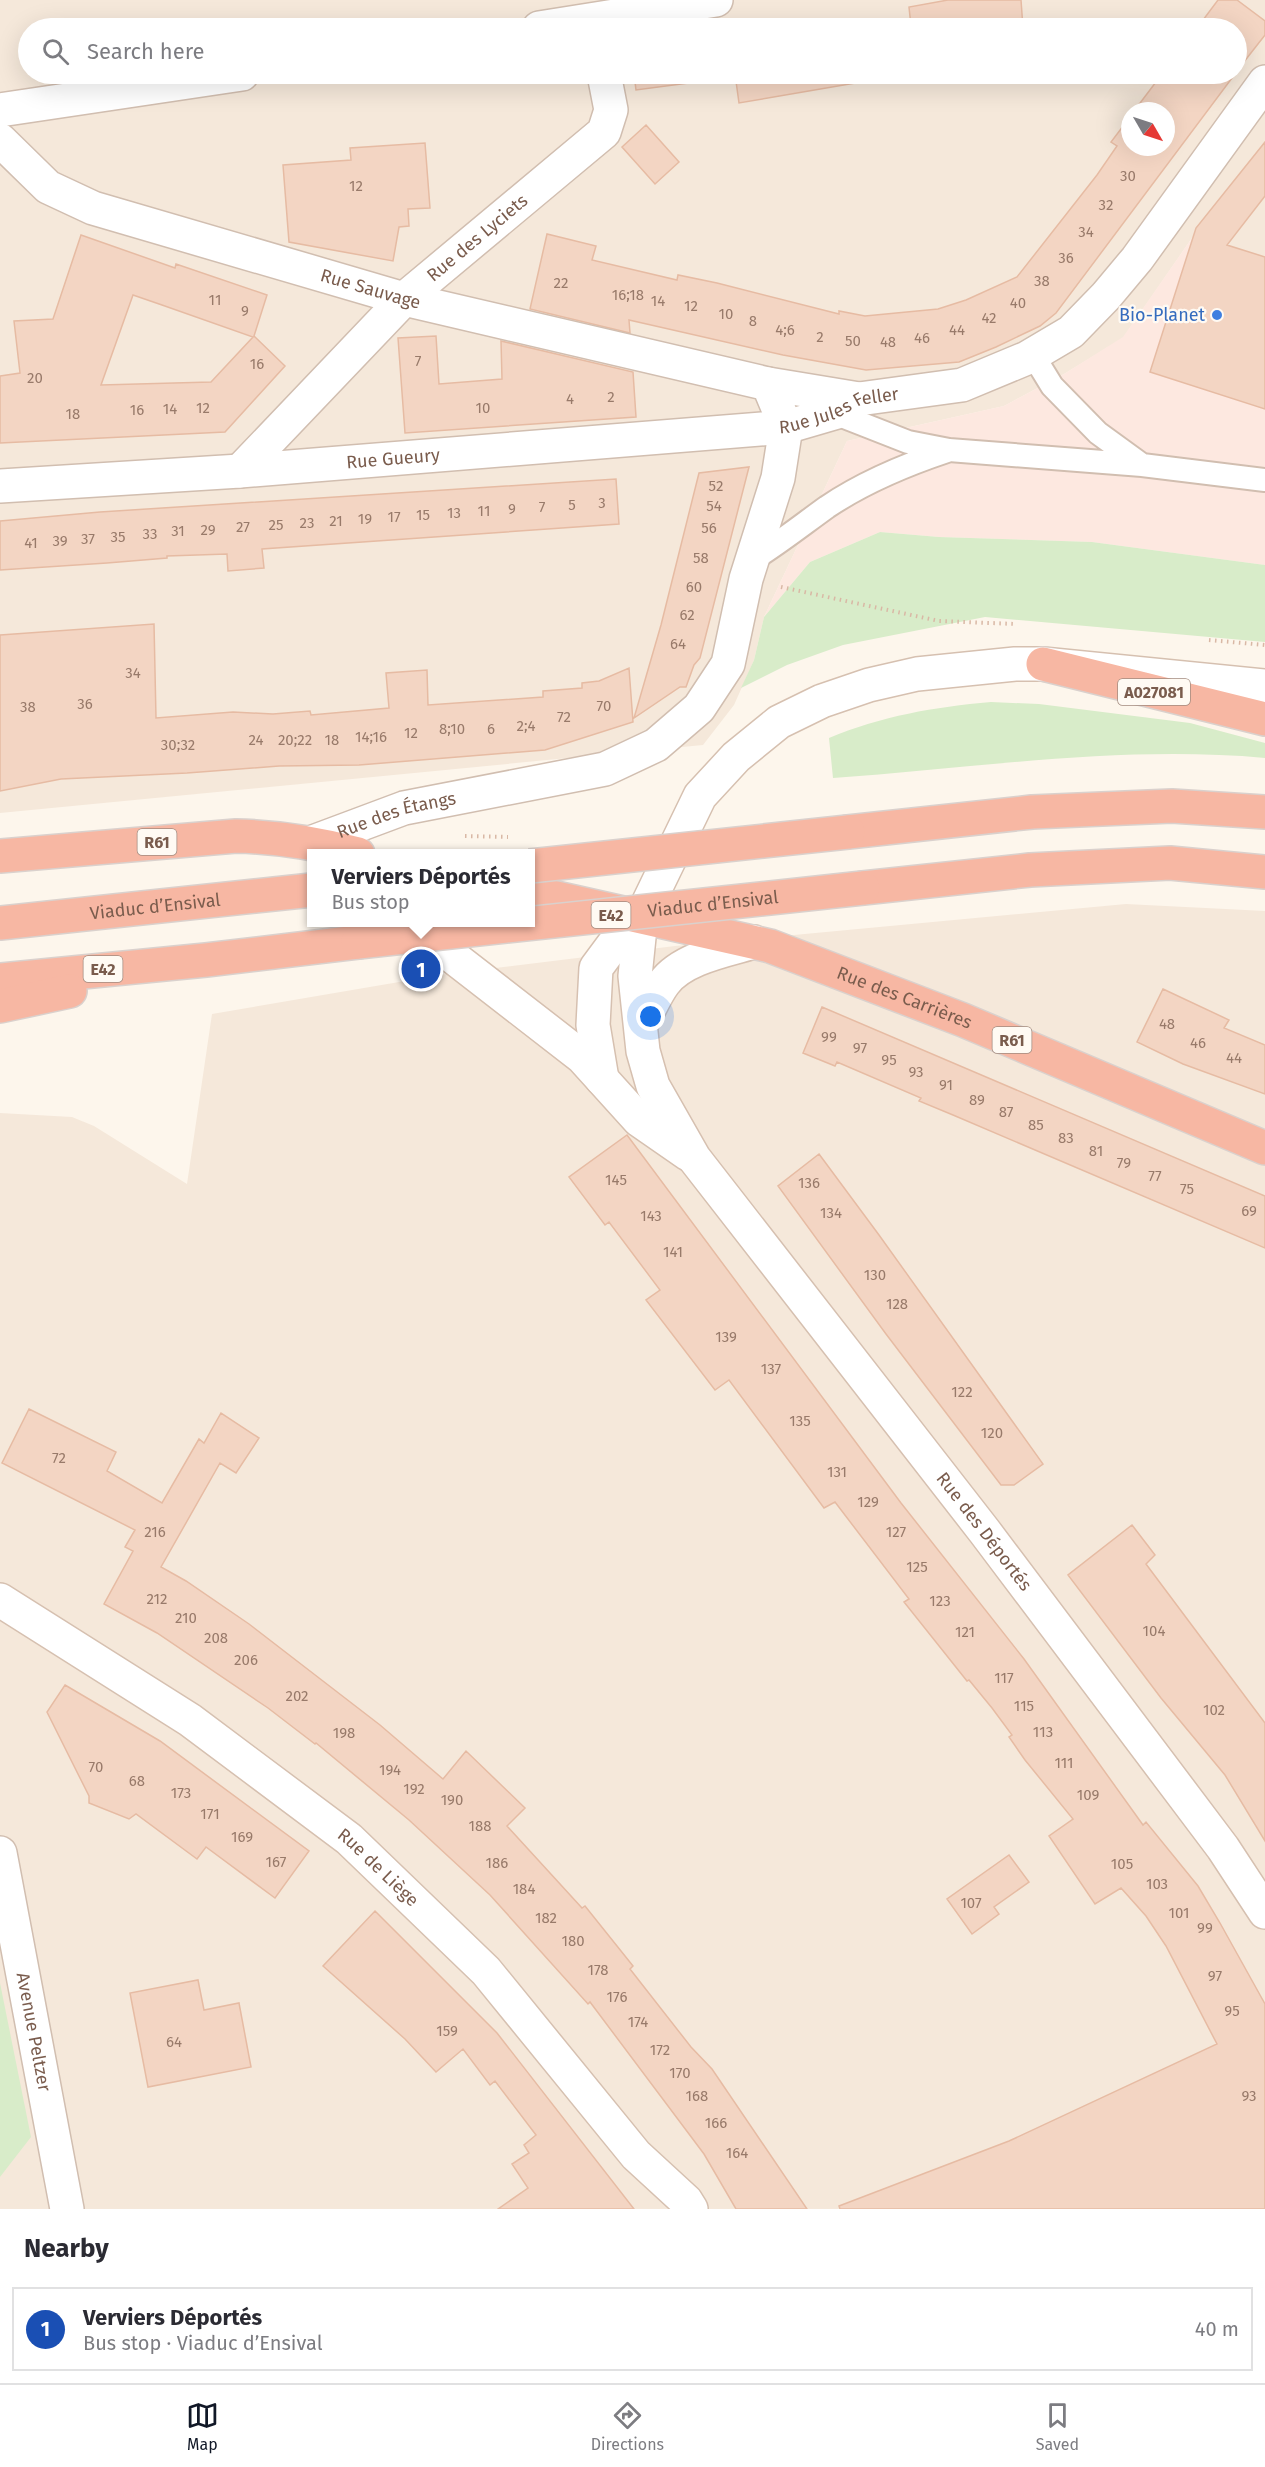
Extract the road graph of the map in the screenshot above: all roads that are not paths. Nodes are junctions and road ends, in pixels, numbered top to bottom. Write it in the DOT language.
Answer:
graph roads {
  1 [pos="716,0"];
  2 [pos="624,18"];
  3 [pos="1265,82"];
  4 [pos="175,84"];
  5 [pos="606,84"];
  6 [pos="0,110"];
  7 [pos="0,140"];
  8 [pos="404,299"];
  9 [pos="1033,355"];
  10 [pos="768,384"];
  11 [pos="847,406"];
  12 [pos="786,427"];
  13 [pos="949,450"];
  14 [pos="1142,465"];
  15 [pos="240,471"];
  16 [pos="1265,480"];
  17 [pos="0,486"];
  18 [pos="749,570"];
  19 [pos="1043,664"];
  20 [pos="1265,686"];
  21 [pos="1265,719"];
  22 [pos="510,788"];
  23 [pos="1265,812"];
  24 [pos="314,842"];
  25 [pos="340,849"];
  26 [pos="0,856"];
  27 [pos="535,866"];
  28 [pos="1265,872"];
  29 [pos="307,891"];
  30 [pos="535,893"];
  31 [pos="307,904"];
  32 [pos="535,910"];
  33 [pos="640,918"];
  34 [pos="0,922"];
  35 [pos="535,924"];
  36 [pos="414,927"];
  37 [pos="507,927"];
  38 [pos="0,932"];
  39 [pos="754,942"];
  40 [pos="206,960"];
  41 [pos="0,980"];
  42 [pos="0,1006"];
  43 [pos="641,1024"];
  44 [pos="602,1079"];
  45 [pos="1265,1148"];
  46 [pos="694,1158"];
  47 [pos="0,1600"];
  48 [pos="0,1853"];
  49 [pos="1265,1912"];
  50 [pos="59,2204"];
  51 [pos="691,2209"];
  1 -- 2 [label="street"];
  3 -- 9 [label="street, Rue Jules Feller"];
  4 -- 6 [label="street"];
  5 -- 8 [label="street, Rue des Lyciets"];
  7 -- 8 [label="street, Rue Sauvage"];
  8 -- 10 [label="street, Rue Sauvage"];
  8 -- 15 [label="street, Rue des Lyciets"];
  9 -- 11 [label="street, Rue Jules Feller"];
  9 -- 14 [label="lane"];
  10 -- 11 [label="street, Rue Sauvage"];
  10 -- 12 [label="street"];
  11 -- 12 [label="street, Rue Jules Feller"];
  11 -- 13 [label="lane"];
  12 -- 15 [label="street, Rue Gueury"];
  12 -- 18 [label="street, Rue Jules Feller"];
  13 -- 14 [label="lane"];
  13 -- 18 [label="lane"];
  14 -- 16 [label="lane"];
  15 -- 17 [label="street, Rue Gueury"];
  18 -- 22 [label="street, Rue Jules Feller"];
  19 -- 20 [label="street"];
  19 -- 21 [label="highway, A027081"];
  19 -- 33 [label="street"];
  22 -- 24 [label="street, Rue des Étangs"];
  23 -- 27 [label="highway, bridge"];
  24 -- 25 [label="highway, R61"];
  24 -- 26 [label="highway, Rue des Étangs / R61"];
  28 -- 35 [label="highway, Viaduc d’Ensival / E42, bridge"];
  29 -- 34 [label="highway, Viaduc d’Ensival"];
  30 -- 33 [label="highway, Rue des Carrières / R61"];
  31 -- 38 [label="highway"];
  32 -- 33 [label="highway, R61"];
  33 -- 39 [label="highway, Rue des Carrières / R61"];
  33 -- 43 [label="street, Rue des Déportés"];
  33 -- 44 [label="street"];
  36 -- 44 [label="street, Rue des Déportés"];
  37 -- 40 [label="highway, Viaduc d’Ensival / E42, bridge"];
  39 -- 43 [label="street"];
  39 -- 45 [label="highway, Rue des Carrières / R61"];
  40 -- 41 [label="highway, E42"];
  40 -- 42 [label="highway"];
  43 -- 46 [label="street, Rue des Déportés"];
  44 -- 46 [label="street, Rue des Déportés"];
  46 -- 49 [label="street, Rue des Déportés"];
  47 -- 51 [label="street, Rue de Liège"];
  48 -- 50 [label="street, Avenue Peltzer"];
}
